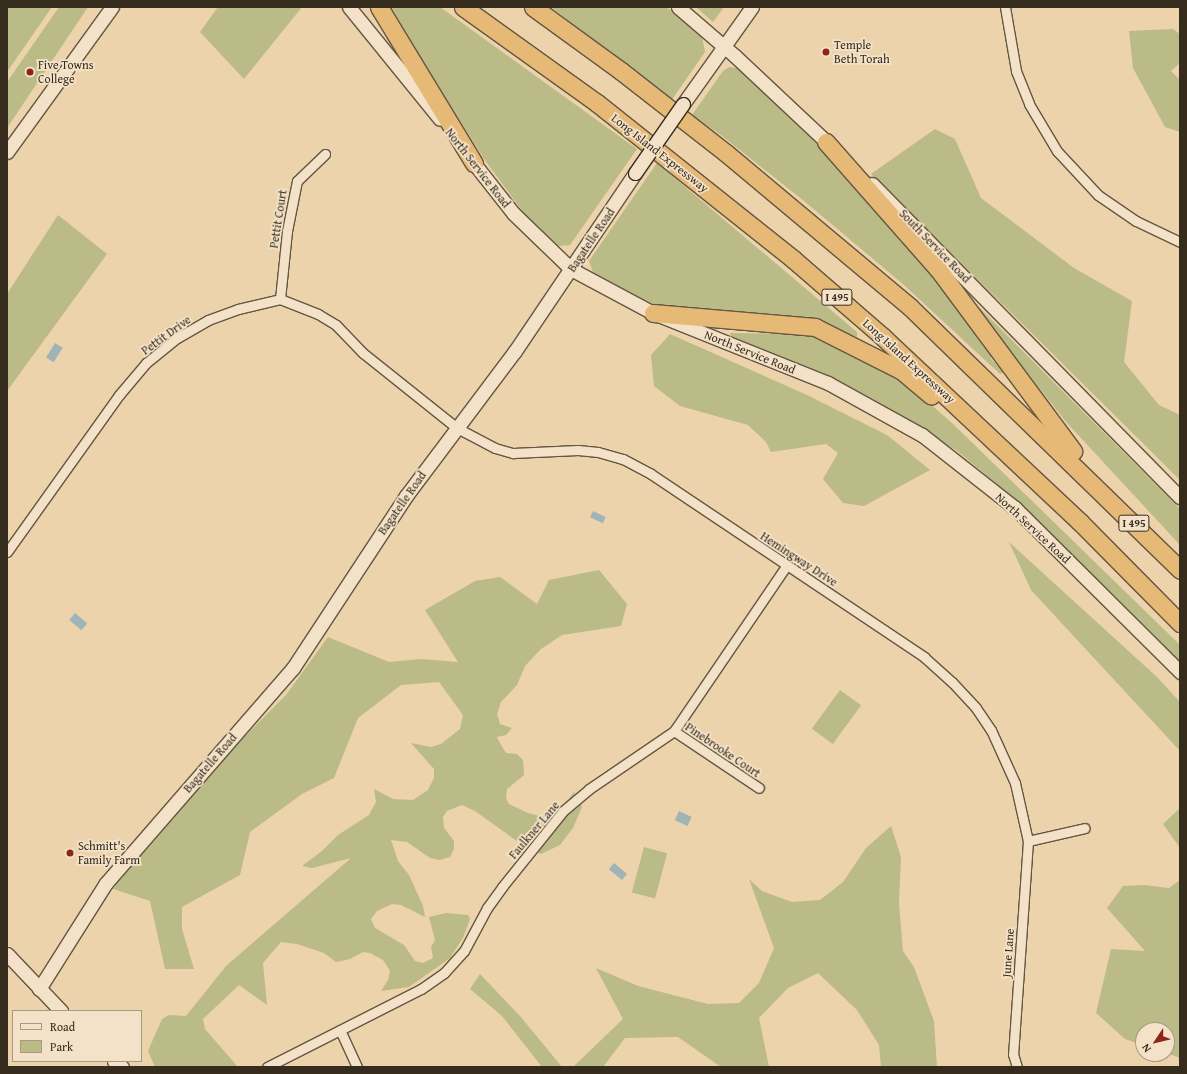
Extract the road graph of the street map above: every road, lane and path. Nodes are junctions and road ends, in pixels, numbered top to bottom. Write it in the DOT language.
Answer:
graph roads {
  1 [pos="112,7"];
  2 [pos="349,7"];
  3 [pos="379,7"];
  4 [pos="463,7"];
  5 [pos="533,7"];
  6 [pos="678,7"];
  7 [pos="752,7"];
  8 [pos="1005,7"];
  9 [pos="724,46"];
  10 [pos="826,142"];
  11 [pos="7,152"];
  12 [pos="325,154"];
  13 [pos="474,163"];
  14 [pos="1180,242"];
  15 [pos="571,269"];
  16 [pos="280,299"];
  17 [pos="653,313"];
  18 [pos="457,428"];
  19 [pos="1088,477"];
  20 [pos="1180,496"];
  21 [pos="1079,521"];
  22 [pos="7,552"];
  23 [pos="786,566"];
  24 [pos="1180,570"];
  25 [pos="1180,623"];
  26 [pos="1180,672"];
  27 [pos="674,731"];
  28 [pos="759,788"];
  29 [pos="1085,828"];
  30 [pos="1028,841"];
  31 [pos="7,954"];
  32 [pos="39,989"];
  33 [pos="60,1010"];
  34 [pos="340,1030"];
  35 [pos="267,1067"];
  36 [pos="357,1067"];
  37 [pos="1017,1067"];
  1 -- 11 [label="main road"];
  2 -- 13 [label="main road, North Service Road"];
  3 -- 13 [label="highway"];
  4 -- 21 [label="highway, Long Island Expressway / I 495"];
  5 -- 19 [label="highway, I 495"];
  6 -- 9 [label="main road, South Service Road"];
  7 -- 9 [label="main road, Bagatelle Road"];
  8 -- 14 [label="street"];
  9 -- 10 [label="main road, South Service Road"];
  9 -- 15 [label="main road, Bagatelle Road, bridge"];
  10 -- 19 [label="highway"];
  10 -- 20 [label="main road, South Service Road"];
  12 -- 16 [label="street, Pettit Court"];
  13 -- 15 [label="main road, North Service Road"];
  15 -- 17 [label="main road, North Service Road"];
  15 -- 18 [label="main road, Bagatelle Road"];
  16 -- 18 [label="street"];
  16 -- 22 [label="street, Pettit Drive"];
  17 -- 21 [label="highway"];
  17 -- 26 [label="main road, North Service Road"];
  18 -- 23 [label="street, Hemingway Drive"];
  18 -- 32 [label="main road, Bagatelle Road"];
  19 -- 24 [label="highway, I 495"];
  21 -- 25 [label="highway, Long Island Expressway / I 495"];
  23 -- 27 [label="street, Faulkner Lane"];
  23 -- 30 [label="street, Hemingway Drive"];
  27 -- 28 [label="street, Pinebrooke Court"];
  27 -- 34 [label="street, Faulkner Lane"];
  29 -- 30 [label="street"];
  30 -- 37 [label="street, June Lane"];
  31 -- 32 [label="main road"];
  32 -- 33 [label="main road"];
  34 -- 35 [label="street, Faulkner Lane"];
  34 -- 36 [label="street"];
}
